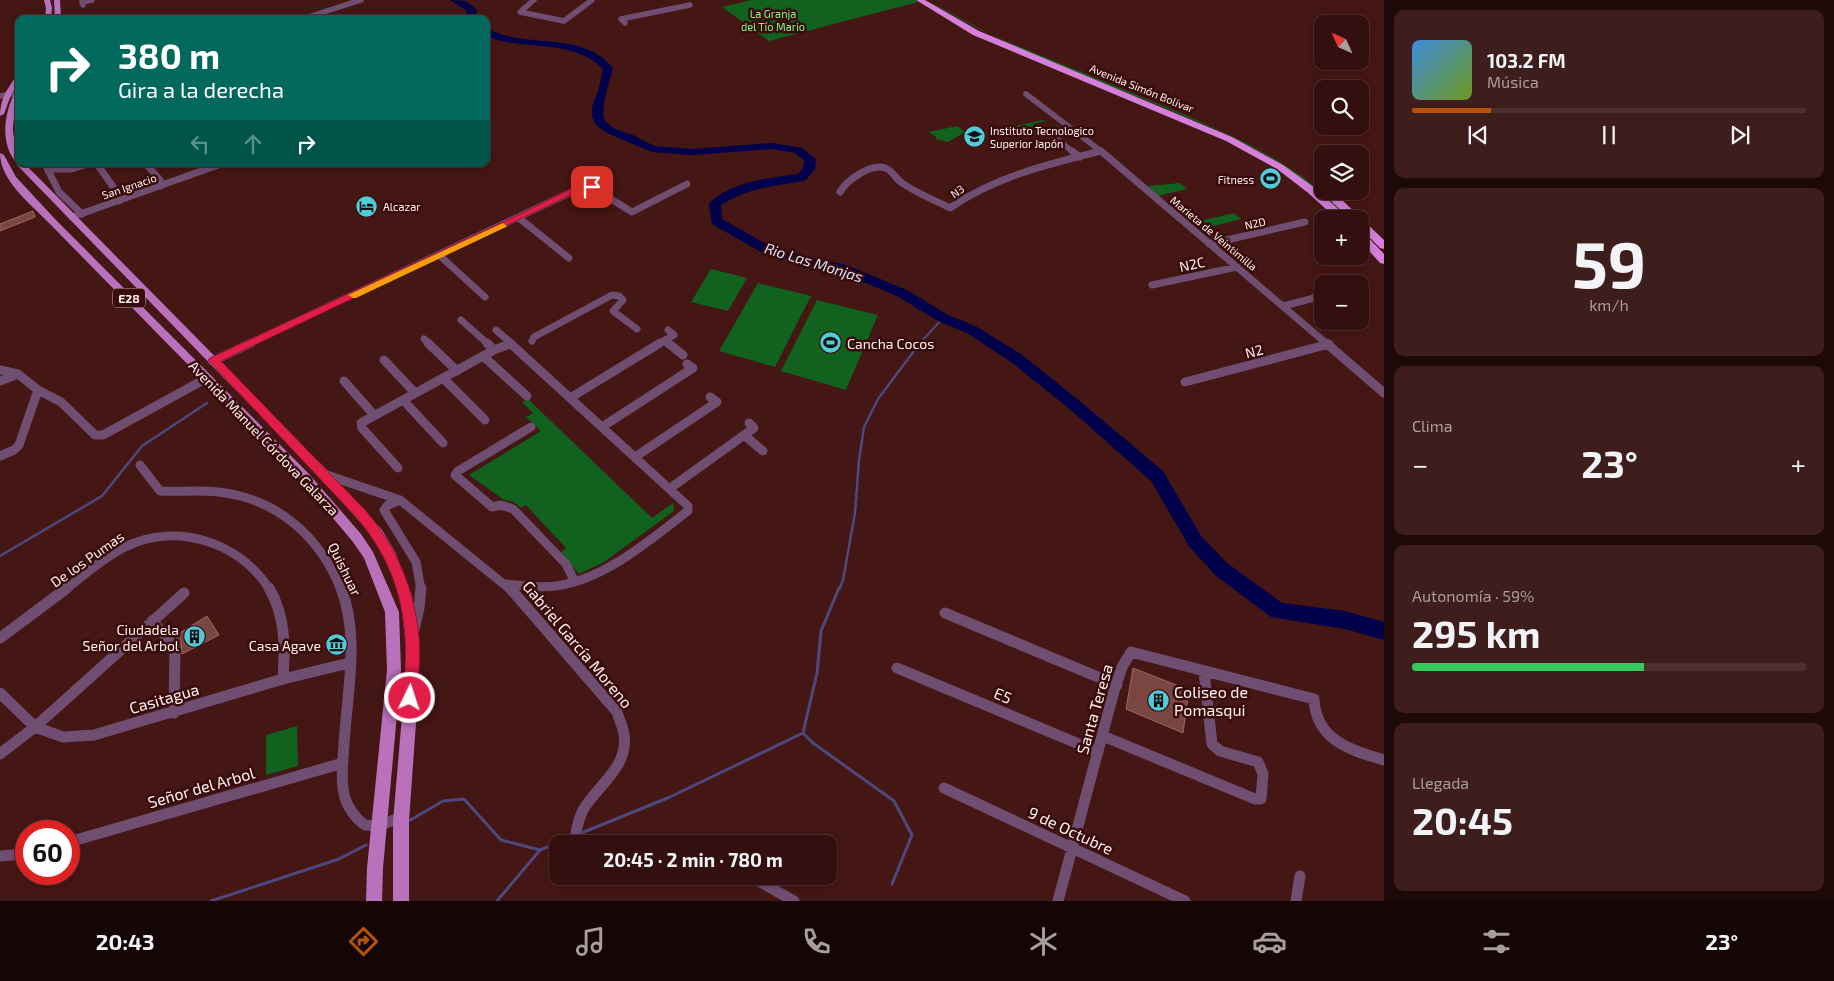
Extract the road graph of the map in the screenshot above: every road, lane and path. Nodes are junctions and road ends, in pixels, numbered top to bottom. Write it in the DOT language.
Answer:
graph roads {
  1 [pos="47,0"];
  2 [pos="57,0"];
  3 [pos="92,0"];
  4 [pos="361,0"];
  5 [pos="534,0"];
  6 [pos="592,0"];
  7 [pos="684,0"];
  8 [pos="920,0"];
  9 [pos="934,0"];
  10 [pos="84,5"];
  11 [pos="48,15"];
  12 [pos="58,15"];
  13 [pos="314,15"];
  14 [pos="624,23"];
  15 [pos="15,81"];
  16 [pos="6,93"];
  17 [pos="1026,94"];
  18 [pos="15,99"];
  19 [pos="0,114"];
  20 [pos="1053,136"];
  21 [pos="1101,152"];
  22 [pos="0,155"];
  23 [pos="15,156"];
  24 [pos="1080,157"];
  25 [pos="23,167"];
  26 [pos="46,167"];
  27 [pos="78,167"];
  28 [pos="99,167"];
  29 [pos="149,167"];
  30 [pos="198,167"];
  31 [pos="212,167"];
  32 [pos="48,171"];
  33 [pos="200,171"];
  34 [pos="1314,183"];
  35 [pos="687,184"];
  36 [pos="161,186"];
  37 [pos="840,192"];
  38 [pos="58,196"];
  39 [pos="1336,200"];
  40 [pos="119,201"];
  41 [pos="38,205"];
  42 [pos="1334,210"];
  43 [pos="1347,210"];
  44 [pos="77,215"];
  45 [pos="519,218"];
  46 [pos="1305,222"];
  47 [pos="1369,231"];
  48 [pos="1209,244"];
  49 [pos="1369,245"];
  50 [pos="1384,246"];
  51 [pos="439,255"];
  52 [pos="570,258"];
  53 [pos="1384,261"];
  54 [pos="1237,267"];
  55 [pos="1152,286"];
  56 [pos="485,297"];
  57 [pos="1314,298"];
  58 [pos="1283,306"];
  59 [pos="461,320"];
  60 [pos="637,329"];
  61 [pos="496,330"];
  62 [pos="668,330"];
  63 [pos="424,340"];
  64 [pos="664,341"];
  65 [pos="1329,344"];
  66 [pos="513,347"];
  67 [pos="494,350"];
  68 [pos="483,356"];
  69 [pos="685,359"];
  70 [pos="214,360"];
  71 [pos="384,360"];
  72 [pos="0,370"];
  73 [pos="456,371"];
  74 [pos="18,374"];
  75 [pos="207,378"];
  76 [pos="443,378"];
  77 [pos="0,381"];
  78 [pos="344,381"];
  79 [pos="1185,382"];
  80 [pos="1382,389"];
  81 [pos="38,390"];
  82 [pos="415,393"];
  83 [pos="246,395"];
  84 [pos="527,396"];
  85 [pos="710,397"];
  86 [pos="570,398"];
  87 [pos="403,400"];
  88 [pos="232,403"];
  89 [pos="374,415"];
  90 [pos="485,420"];
  91 [pos="748,423"];
  92 [pos="532,427"];
  93 [pos="602,427"];
  94 [pos="744,435"];
  95 [pos="443,443"];
  96 [pos="763,451"];
  97 [pos="0,456"];
  98 [pos="635,457"];
  99 [pos="140,465"];
  100 [pos="398,468"];
  101 [pos="324,474"];
  102 [pos="669,490"];
  103 [pos="400,500"];
  104 [pos="575,582"];
  105 [pos="506,584"];
  106 [pos="184,593"];
  107 [pos="945,612"];
  108 [pos="152,621"];
  109 [pos="0,638"];
  110 [pos="412,638"];
  111 [pos="349,663"];
  112 [pos="897,668"];
  113 [pos="1204,672"];
  114 [pos="284,679"];
  115 [pos="1117,685"];
  116 [pos="0,693"];
  117 [pos="174,713"];
  118 [pos="35,727"];
  119 [pos="1103,736"];
  120 [pos="1098,752"];
  121 [pos="0,754"];
  122 [pos="1384,760"];
  123 [pos="343,763"];
  124 [pos="1262,766"];
  125 [pos="403,779"];
  126 [pos="384,781"];
  127 [pos="944,788"];
  128 [pos="1255,799"];
  129 [pos="401,817"];
  130 [pos="380,826"];
  131 [pos="574,835"];
  132 [pos="80,839"];
  133 [pos="1071,848"];
  134 [pos="15,855"];
  135 [pos="0,856"];
  136 [pos="1300,876"];
  137 [pos="766,885"];
  138 [pos="374,901"];
  139 [pos="401,901"];
  140 [pos="794,901"];
  141 [pos="1058,901"];
  142 [pos="1185,901"];
  143 [pos="1296,901"];
  1 -- 11 [label="main road"];
  2 -- 12 [label="main road"];
  3 -- 10 [label="street"];
  4 -- 13 [label="street"];
  5 -- 6 [label="street"];
  7 -- 14 [label="street"];
  8 -- 42 [label="highway, Avenida Simón Bolívar"];
  9 -- 34 [label="highway, Avenida Simón Bolívar"];
  15 -- 16 [label="main road"];
  16 -- 19 [label="main road"];
  17 -- 21 [label="street, Marieta de Veintimilla"];
  18 -- 23 [label="main road"];
  20 -- 24 [label="street"];
  21 -- 24 [label="street, N3"];
  21 -- 48 [label="street, Marieta de Veintimilla"];
  22 -- 41 [label="main road, Avenida Manuel Córdova Galarza / E28"];
  24 -- 37 [label="street, N3"];
  25 -- 38 [label="main road, Avenida Manuel Córdova Galarza / E28"];
  26 -- 32 [label="street"];
  27 -- 32 [label="street"];
  28 -- 40 [label="street"];
  29 -- 36 [label="street"];
  30 -- 33 [label="street"];
  31 -- 33 [label="street, San Ignacio"];
  32 -- 38 [label="street"];
  33 -- 36 [label="street, San Ignacio"];
  35 -- 45 [label="street"];
  36 -- 40 [label="street, San Ignacio"];
  38 -- 41 [label="main road"];
  38 -- 44 [label="main road, Avenida Manuel Córdova Galarza / E28"];
  39 -- 43 [label="highway"];
  40 -- 44 [label="street, San Ignacio"];
  41 -- 75 [label="main road, Avenida Manuel Córdova Galarza / E28"];
  44 -- 70 [label="main road, Avenida Manuel Córdova Galarza / E28"];
  45 -- 51 [label="street"];
  45 -- 52 [label="street"];
  46 -- 48 [label="street, N2D"];
  47 -- 50 [label="highway"];
  48 -- 54 [label="street, Marieta de Veintimilla"];
  49 -- 53 [label="highway"];
  51 -- 56 [label="street"];
  51 -- 70 [label="street"];
  54 -- 55 [label="street, N2C"];
  54 -- 58 [label="street, Marieta de Veintimilla"];
  57 -- 58 [label="street"];
  58 -- 65 [label="street, Marieta de Veintimilla"];
  59 -- 67 [label="street"];
  60 -- 66 [label="street"];
  61 -- 66 [label="street"];
  62 -- 64 [label="street"];
  63 -- 73 [label="street"];
  64 -- 69 [label="street"];
  64 -- 86 [label="street"];
  65 -- 79 [label="street, N2"];
  65 -- 80 [label="street, Marieta de Veintimilla"];
  66 -- 67 [label="street"];
  66 -- 86 [label="street"];
  67 -- 68 [label="street"];
  68 -- 73 [label="street"];
  68 -- 84 [label="street"];
  69 -- 93 [label="street"];
  70 -- 83 [label="main road, Avenida Manuel Córdova Galarza / E28"];
  71 -- 82 [label="street"];
  72 -- 74 [label="street"];
  73 -- 76 [label="street"];
  74 -- 77 [label="street"];
  74 -- 81 [label="street"];
  75 -- 81 [label="street"];
  75 -- 88 [label="main road, Avenida Manuel Córdova Galarza / E28"];
  76 -- 82 [label="street"];
  76 -- 90 [label="street"];
  78 -- 89 [label="street"];
  81 -- 97 [label="street"];
  82 -- 87 [label="street"];
  83 -- 88 [label="main road"];
  83 -- 101 [label="main road, Avenida Manuel Córdova Galarza / E28"];
  85 -- 98 [label="street"];
  86 -- 93 [label="street"];
  87 -- 89 [label="street"];
  87 -- 95 [label="street"];
  88 -- 126 [label="main road, Avenida Manuel Córdova Galarza / E28"];
  89 -- 100 [label="street"];
  91 -- 94 [label="street"];
  92 -- 104 [label="street"];
  93 -- 98 [label="street"];
  94 -- 96 [label="street"];
  94 -- 102 [label="street"];
  98 -- 102 [label="street"];
  99 -- 111 [label="street, Quishuar"];
  101 -- 103 [label="street, Gabriel García Moreno"];
  101 -- 110 [label="main road, Avenida Manuel Córdova Galarza / E28"];
  102 -- 104 [label="street"];
  103 -- 105 [label="street, Gabriel García Moreno"];
  103 -- 110 [label="street"];
  104 -- 105 [label="street"];
  105 -- 131 [label="street, Gabriel García Moreno"];
  106 -- 108 [label="street"];
  107 -- 115 [label="street"];
  108 -- 117 [label="street"];
  108 -- 118 [label="street"];
  109 -- 114 [label="street, De los Pumas"];
  110 -- 125 [label="main road, Avenida Manuel Córdova Galarza / E28"];
  111 -- 114 [label="street, Casitagua"];
  111 -- 123 [label="street, Quishuar"];
  112 -- 120 [label="street, E5"];
  113 -- 115 [label="street, Santa Teresa"];
  113 -- 122 [label="street, Santa Teresa"];
  113 -- 124 [label="street"];
  114 -- 117 [label="street, Casitagua"];
  115 -- 119 [label="street, Santa Teresa"];
  116 -- 118 [label="street, Casitagua"];
  117 -- 118 [label="street, Casitagua"];
  118 -- 121 [label="street"];
  119 -- 120 [label="street, Santa Teresa"];
  119 -- 128 [label="street"];
  120 -- 133 [label="street, Santa Teresa"];
  123 -- 130 [label="street, Quishuar"];
  123 -- 132 [label="street, Señor del Arbol"];
  124 -- 128 [label="street"];
  125 -- 126 [label="main road"];
  125 -- 129 [label="main road, Avenida Manuel Córdova Galarza / E28"];
  126 -- 130 [label="main road, Avenida Manuel Córdova Galarza / E28"];
  127 -- 133 [label="street, 9 de Octubre"];
  129 -- 130 [label="street"];
  129 -- 139 [label="main road, Avenida Manuel Córdova Galarza / E28"];
  130 -- 138 [label="main road, Avenida Manuel Córdova Galarza / E28"];
  133 -- 141 [label="street, Santa Teresa"];
  133 -- 142 [label="street, 9 de Octubre"];
  134 -- 135 [label="street"];
  136 -- 143 [label="street"];
  137 -- 140 [label="street"];
}
